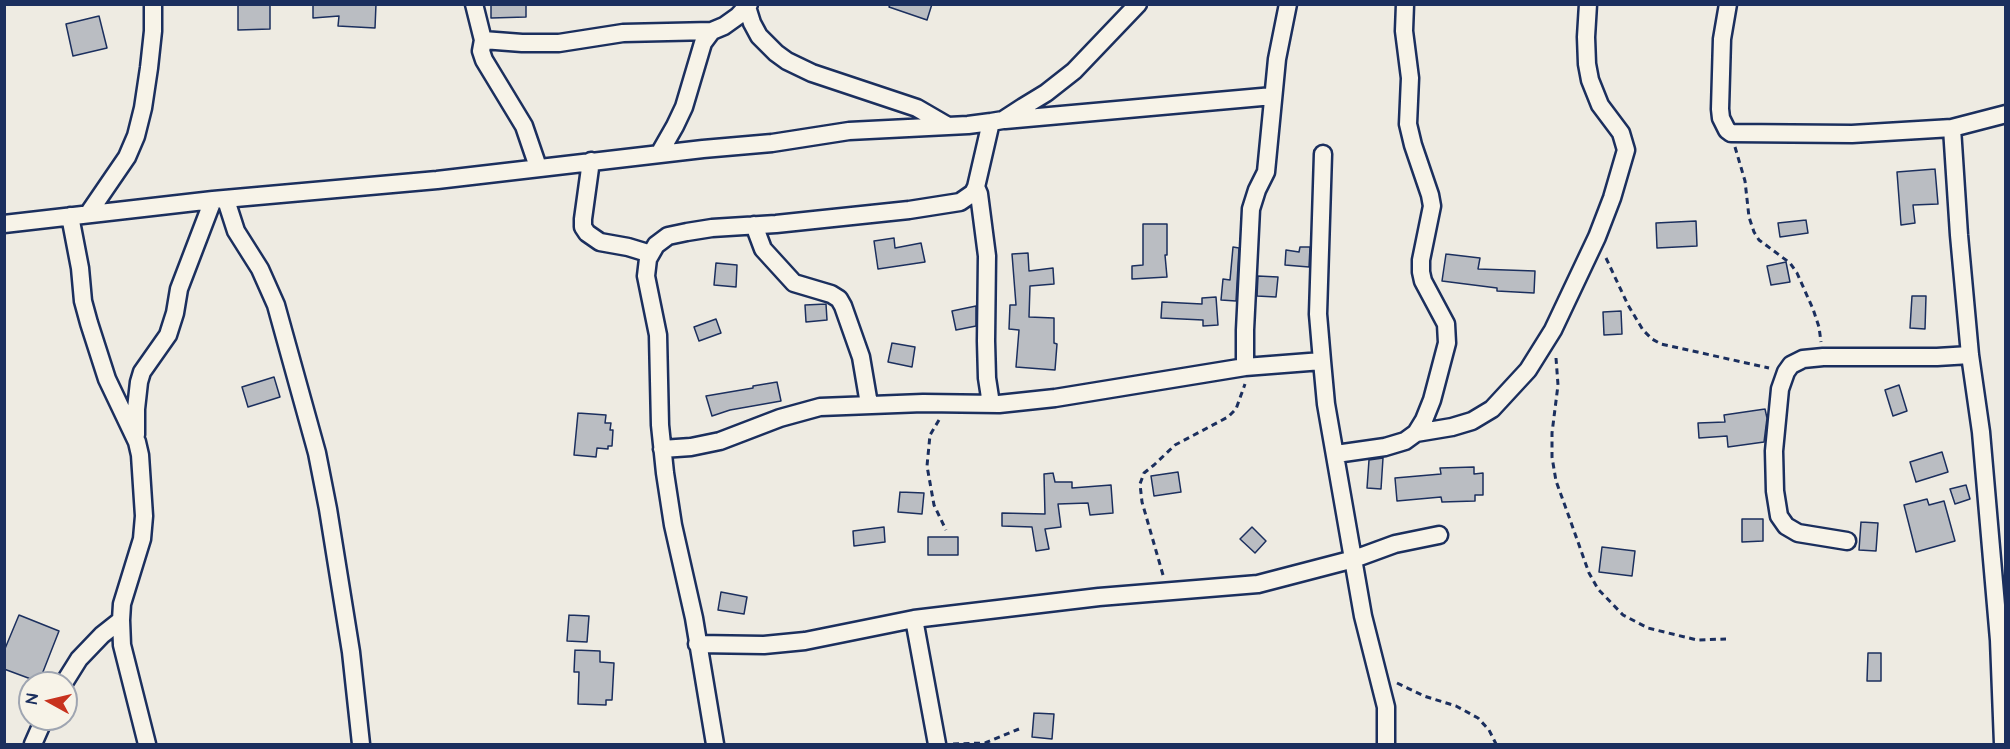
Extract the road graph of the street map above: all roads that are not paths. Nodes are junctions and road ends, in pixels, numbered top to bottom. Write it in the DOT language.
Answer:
graph roads {
  1 [pos="153,4"];
  2 [pos="474,4"];
  3 [pos="1138,4"];
  4 [pos="1288,4"];
  5 [pos="1405,4"];
  6 [pos="1588,4"];
  7 [pos="1728,4"];
  8 [pos="748,6"];
  9 [pos="712,31"];
  10 [pos="483,39"];
  11 [pos="1274,96"];
  12 [pos="2006,114"];
  13 [pos="997,121"];
  14 [pos="949,126"];
  15 [pos="1952,128"];
  16 [pos="658,154"];
  17 [pos="1323,154"];
  18 [pos="591,161"];
  19 [pos="538,168"];
  20 [pos="976,187"];
  21 [pos="220,200"];
  22 [pos="88,214"];
  23 [pos="70,216"];
  24 [pos="4,224"];
  25 [pos="754,225"];
  26 [pos="651,254"];
  27 [pos="1970,355"];
  28 [pos="1322,361"];
  29 [pos="1245,367"];
  30 [pos="869,404"];
  31 [pos="991,404"];
  32 [pos="1416,433"];
  33 [pos="137,442"];
  34 [pos="662,449"];
  35 [pos="1336,454"];
  36 [pos="1439,535"];
  37 [pos="1847,541"];
  38 [pos="1354,559"];
  39 [pos="914,619"];
  40 [pos="121,620"];
  41 [pos="697,644"];
  42 [pos="72,671"];
  43 [pos="937,743"];
  44 [pos="147,744"];
  45 [pos="361,744"];
  46 [pos="714,744"];
  47 [pos="1386,744"];
  48 [pos="2003,744"];
  1 -- 22 [label="street"];
  2 -- 10 [label="street"];
  3 -- 13 [label="street"];
  4 -- 11 [label="street"];
  5 -- 32 [label="street"];
  6 -- 32 [label="street"];
  7 -- 15 [label="street"];
  8 -- 9 [label="street"];
  8 -- 14 [label="street"];
  9 -- 10 [label="street"];
  9 -- 16 [label="street"];
  10 -- 19 [label="street"];
  11 -- 13 [label="street"];
  11 -- 29 [label="street"];
  12 -- 15 [label="street"];
  13 -- 14 [label="street"];
  13 -- 20 [label="street"];
  14 -- 16 [label="street"];
  15 -- 27 [label="street"];
  16 -- 18 [label="street"];
  17 -- 28 [label="street"];
  18 -- 19 [label="street"];
  18 -- 26 [label="street"];
  19 -- 21 [label="street"];
  20 -- 25 [label="street"];
  20 -- 31 [label="street"];
  21 -- 22 [label="street"];
  21 -- 33 [label="street"];
  21 -- 45 [label="street"];
  22 -- 23 [label="street"];
  23 -- 24 [label="street"];
  23 -- 33 [label="street"];
  25 -- 26 [label="street"];
  25 -- 30 [label="street"];
  26 -- 34 [label="street"];
  27 -- 37 [label="street"];
  27 -- 48 [label="street"];
  28 -- 29 [label="street"];
  28 -- 35 [label="street"];
  29 -- 31 [label="street"];
  30 -- 31 [label="street"];
  30 -- 34 [label="street"];
  32 -- 35 [label="street"];
  33 -- 40 [label="street"];
  34 -- 41 [label="street"];
  35 -- 38 [label="street"];
  36 -- 38 [label="street"];
  38 -- 39 [label="street"];
  38 -- 47 [label="street"];
  39 -- 41 [label="street"];
  39 -- 43 [label="street"];
  40 -- 42 [label="street"];
  40 -- 44 [label="street"];
  41 -- 46 [label="street"];
}
